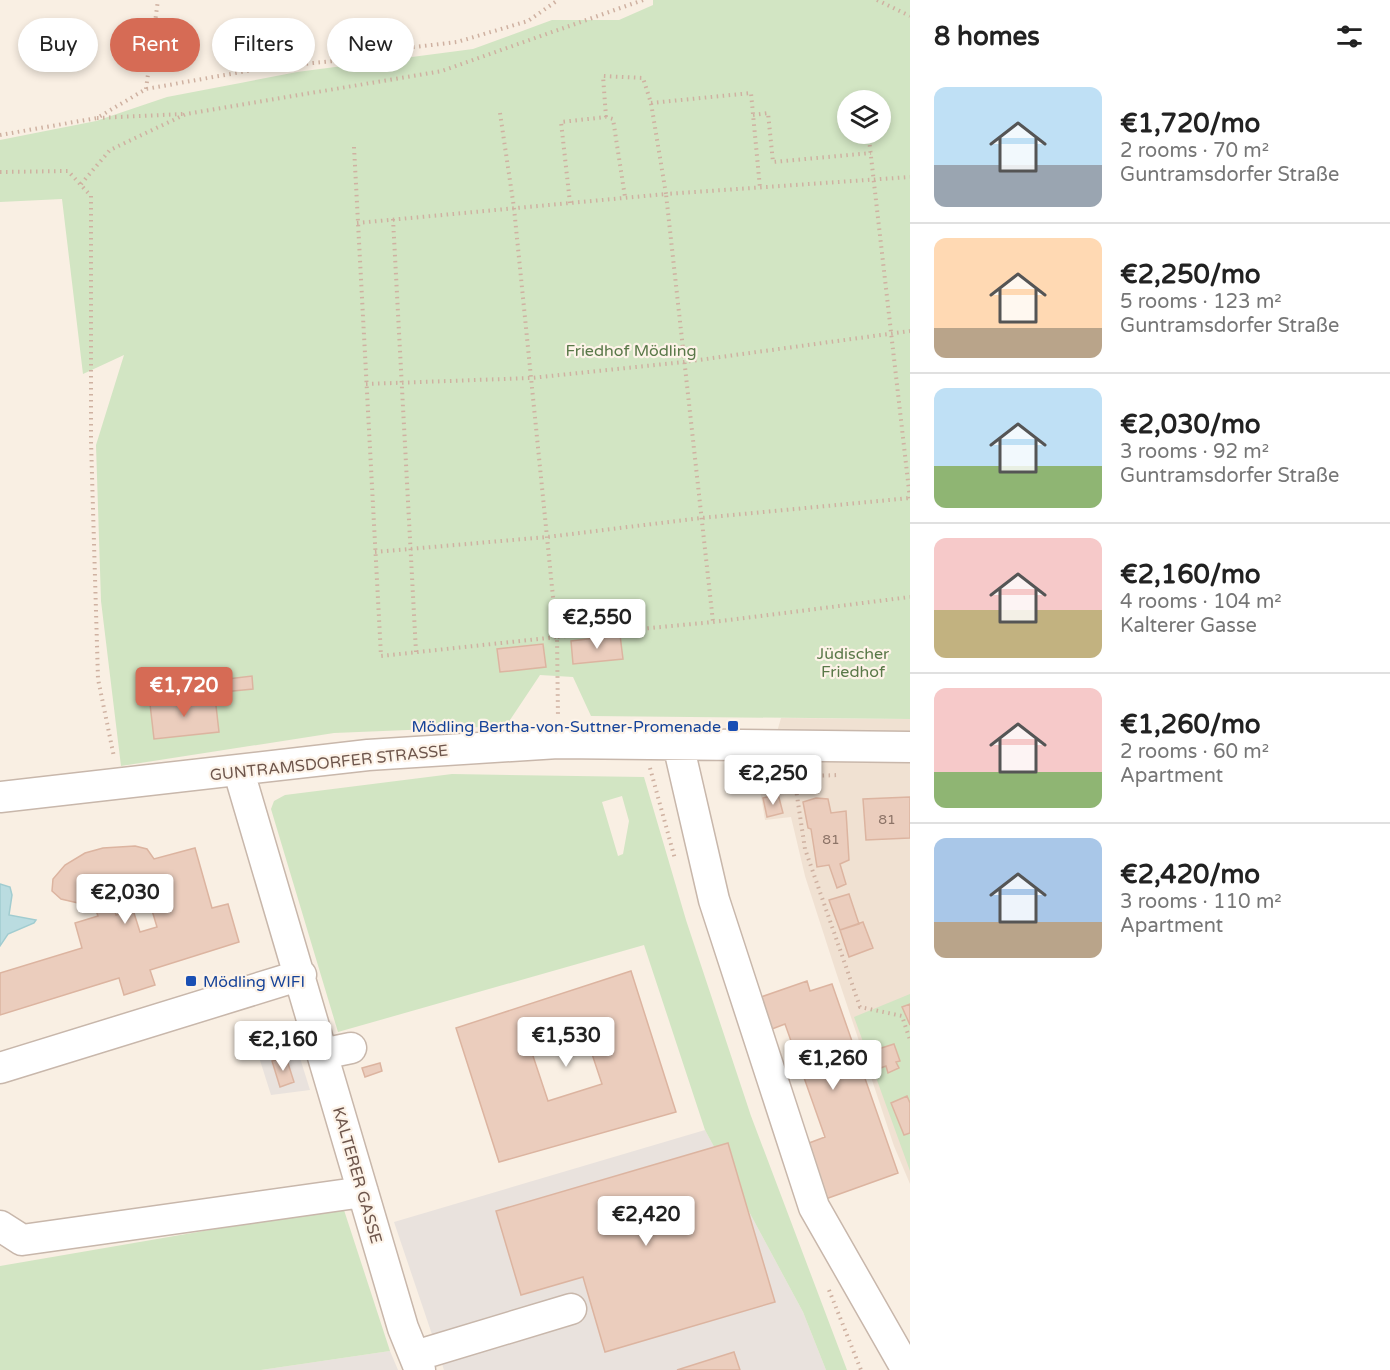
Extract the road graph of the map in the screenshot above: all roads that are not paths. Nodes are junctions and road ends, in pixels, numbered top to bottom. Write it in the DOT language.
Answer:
graph roads {
  1 [pos="910,747"];
  2 [pos="682,758"];
  3 [pos="239,772"];
  4 [pos="0,797"];
  5 [pos="301,975"];
  6 [pos="351,1048"];
  7 [pos="322,1054"];
  8 [pos="0,1068"];
  9 [pos="363,1192"];
  10 [pos="0,1226"];
  11 [pos="571,1309"];
  12 [pos="417,1363"];
  13 [pos="907,1370"];
  1 -- 2 [label="street, GUNTRAMSDORFER STRASSE"];
  2 -- 3 [label="street, GUNTRAMSDORFER STRASSE"];
  2 -- 13 [label="street"];
  3 -- 4 [label="street, GUNTRAMSDORFER STRASSE"];
  3 -- 5 [label="street, KALTERER GASSE"];
  5 -- 7 [label="street, KALTERER GASSE"];
  5 -- 8 [label="street"];
  6 -- 7 [label="street"];
  7 -- 9 [label="street, KALTERER GASSE"];
  9 -- 10 [label="street"];
  9 -- 12 [label="street, KALTERER GASSE"];
  11 -- 12 [label="street"];
}
